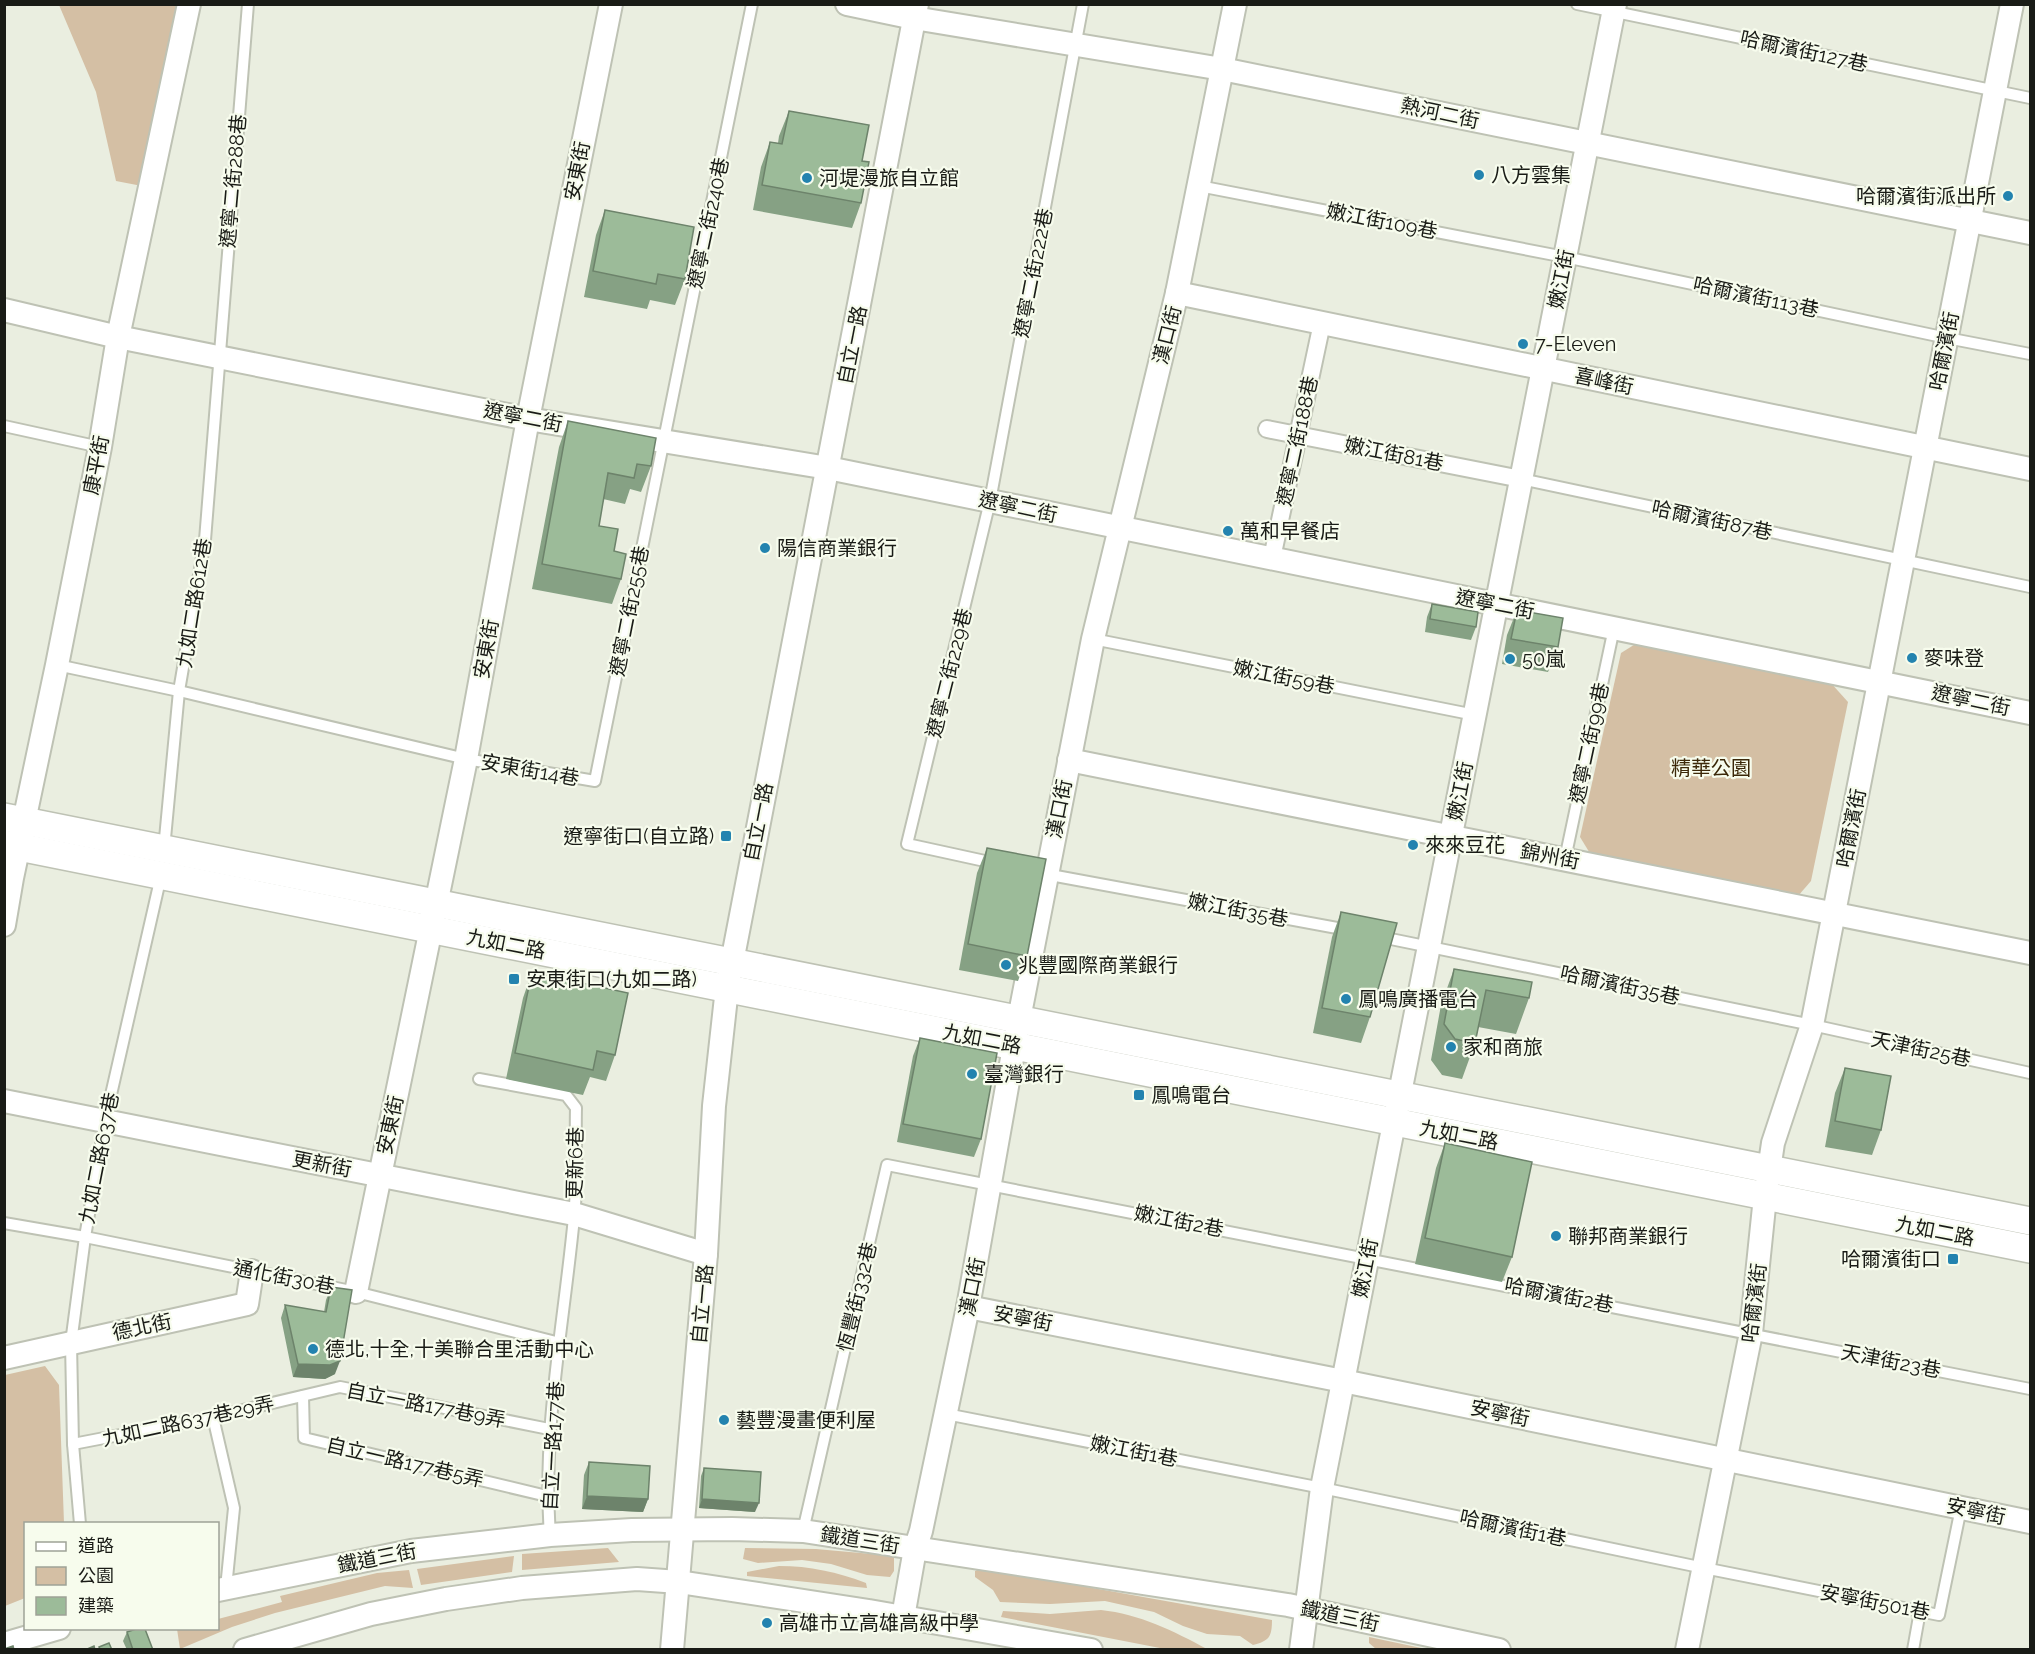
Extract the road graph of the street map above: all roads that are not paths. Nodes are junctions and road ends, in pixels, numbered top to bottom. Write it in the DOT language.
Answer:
graph roads {
  1 [pos="189,4"];
  2 [pos="248,4"];
  3 [pos="610,4"];
  4 [pos="752,4"];
  5 [pos="847,4"];
  6 [pos="1083,4"];
  7 [pos="1235,4"];
  8 [pos="1577,4"];
  9 [pos="2012,4"];
  10 [pos="1614,8"];
  11 [pos="915,11"];
  12 [pos="1076,45"];
  13 [pos="1222,69"];
  14 [pos="1996,90"];
  15 [pos="2031,98"];
  16 [pos="1588,143"];
  17 [pos="1199,186"];
  18 [pos="1970,221"];
  19 [pos="2031,233"];
  20 [pos="1565,257"];
  21 [pos="1178,293"];
  22 [pos="4,310"];
  23 [pos="1322,323"];
  24 [pos="118,337"];
  25 [pos="1947,338"];
  26 [pos="2031,354"];
  27 [pos="218,357"];
  28 [pos="1543,369"];
  29 [pos="528,418"];
  30 [pos="4,426"];
  31 [pos="1267,429"];
  32 [pos="1298,435"];
  33 [pos="663,441"];
  34 [pos="100,447"];
  35 [pos="1926,447"];
  36 [pos="828,468"];
  37 [pos="2031,469"];
  38 [pos="1521,479"];
  39 [pos="990,501"];
  40 [pos="1121,528"];
  41 [pos="1272,558"];
  42 [pos="1903,561"];
  43 [pos="2031,586"];
  44 [pos="1496,604"];
  45 [pos="1614,628"];
  46 [pos="1093,639"];
  47 [pos="57,664"];
  48 [pos="1879,682"];
  49 [pos="179,691"];
  50 [pos="2031,713"];
  51 [pos="1474,715"];
  52 [pos="466,759"];
  53 [pos="1069,760"];
  54 [pos="595,781"];
  55 [pos="14,819"];
  56 [pos="1451,836"];
  57 [pos="11,846"];
  58 [pos="164,849"];
  59 [pos="1565,859"];
  60 [pos="1000,864"];
  61 [pos="1041,873"];
  62 [pos="161,875"];
  63 [pos="437,903"];
  64 [pos="1834,914"];
  65 [pos="4,925"];
  66 [pos="431,930"];
  67 [pos="1429,946"];
  68 [pos="2031,953"];
  69 [pos="729,976"];
  70 [pos="1018,1019"];
  71 [pos="1812,1025"];
  72 [pos="1014,1045"];
  73 [pos="2031,1073"];
  74 [pos="479,1079"];
  75 [pos="1400,1096"];
  76 [pos="4,1101"];
  77 [pos="105,1121"];
  78 [pos="1394,1123"];
  79 [pos="1768,1168"];
  80 [pos="380,1176"];
  81 [pos="990,1185"];
  82 [pos="1765,1197"];
  83 [pos="574,1214"];
  84 [pos="2031,1221"];
  85 [pos="4,1223"];
  86 [pos="85,1236"];
  87 [pos="2031,1249"];
  88 [pos="706,1254"];
  89 [pos="1367,1258"];
  90 [pos="252,1271"];
  91 [pos="356,1292"];
  92 [pos="968,1307"];
  93 [pos="1752,1333"];
  94 [pos="71,1343"];
  95 [pos="560,1343"];
  96 [pos="4,1358"];
  97 [pos="1343,1381"];
  98 [pos="2031,1389"];
  99 [pos="303,1396"];
  100 [pos="946,1414"];
  101 [pos="213,1417"];
  102 [pos="549,1429"];
  103 [pos="73,1444"];
  104 [pos="1727,1460"];
  105 [pos="1322,1488"];
  106 [pos="547,1496"];
  107 [pos="1961,1508"];
  108 [pos="80,1522"];
  109 [pos="2031,1522"];
  110 [pos="683,1530"];
  111 [pos="803,1531"];
  112 [pos="550,1535"];
  113 [pos="915,1549"];
  114 [pos="1704,1568"];
  115 [pos="679,1582"];
  116 [pos="222,1589"];
  117 [pos="1308,1608"];
  118 [pos="1920,1611"];
  119 [pos="903,1617"];
  120 [pos="55,1630"];
  121 [pos="4,1644"];
  122 [pos="245,1650"];
  123 [pos="672,1650"];
  124 [pos="1091,1650"];
  125 [pos="1301,1650"];
  126 [pos="1499,1650"];
  127 [pos="1688,1650"];
  128 [pos="1913,1650"];
  1 -- 24 [label="street, 康平街"];
  2 -- 27 [label="lane, 遼寧二街288巷"];
  3 -- 29 [label="street, 安東街"];
  4 -- 33 [label="lane, 遼寧二街240巷"];
  5 -- 11 [label="street, 熱河二街"];
  6 -- 12 [label="lane, 遼寧二街222巷"];
  7 -- 13 [label="street, 漢口街"];
  8 -- 10 [label="lane, 哈爾濱街127巷"];
  9 -- 14 [label="street, 哈爾濱街"];
  10 -- 14 [label="lane, 哈爾濱街127巷"];
  10 -- 16 [label="street, 嫩江街"];
  11 -- 12 [label="street, 熱河二街"];
  11 -- 36 [label="street, 自立一路"];
  12 -- 13 [label="street, 熱河二街"];
  12 -- 39 [label="lane, 遼寧二街222巷"];
  13 -- 16 [label="street, 熱河二街"];
  13 -- 17 [label="street, 漢口街"];
  14 -- 15 [label="lane, 哈爾濱街127巷"];
  14 -- 18 [label="street, 哈爾濱街"];
  16 -- 18 [label="street, 熱河二街"];
  16 -- 20 [label="street, 嫩江街"];
  17 -- 20 [label="lane, 嫩江街109巷"];
  17 -- 21 [label="street, 漢口街"];
  18 -- 19 [label="street, 熱河二街"];
  18 -- 25 [label="street, 哈爾濱街"];
  20 -- 25 [label="lane, 哈爾濱街113巷"];
  20 -- 28 [label="street, 嫩江街"];
  21 -- 23 [label="street, 喜峰街"];
  21 -- 40 [label="street, 漢口街"];
  22 -- 24 [label="street, 遼寧二街"];
  23 -- 28 [label="street, 喜峰街"];
  23 -- 32 [label="street, 遼寧二街188巷"];
  24 -- 27 [label="street, 遼寧二街"];
  24 -- 34 [label="street, 康平街"];
  25 -- 26 [label="lane, 哈爾濱街113巷"];
  25 -- 35 [label="street, 哈爾濱街"];
  27 -- 29 [label="street, 遼寧二街"];
  27 -- 49 [label="lane, 九如二路612巷"];
  28 -- 35 [label="street, 喜峰街"];
  28 -- 38 [label="street, 嫩江街"];
  29 -- 33 [label="street, 遼寧二街"];
  29 -- 52 [label="street, 安東街"];
  30 -- 34 [label="lane"];
  31 -- 32 [label="street, 嫩江街81巷"];
  32 -- 38 [label="street, 嫩江街81巷"];
  32 -- 41 [label="street, 遼寧二街188巷"];
  33 -- 36 [label="street, 遼寧二街"];
  33 -- 54 [label="lane, 遼寧二街255巷"];
  34 -- 47 [label="street, 康平街"];
  35 -- 37 [label="street, 喜峰街"];
  35 -- 42 [label="street, 哈爾濱街"];
  36 -- 39 [label="street, 遼寧二街"];
  36 -- 69 [label="street, 自立一路"];
  38 -- 42 [label="lane, 哈爾濱街87巷"];
  38 -- 44 [label="street, 嫩江街"];
  39 -- 40 [label="street, 遼寧二街"];
  39 -- 60 [label="lane, 遼寧二街229巷"];
  40 -- 41 [label="street, 遼寧二街"];
  40 -- 46 [label="street, 漢口街"];
  41 -- 44 [label="street, 遼寧二街"];
  42 -- 43 [label="lane, 哈爾濱街87巷"];
  42 -- 48 [label="street, 哈爾濱街"];
  44 -- 45 [label="street, 遼寧二街"];
  44 -- 51 [label="street, 嫩江街"];
  45 -- 48 [label="street, 遼寧二街"];
  45 -- 59 [label="lane, 遼寧二街99巷"];
  46 -- 51 [label="lane, 嫩江街59巷"];
  46 -- 53 [label="street, 漢口街"];
  47 -- 49 [label="lane, 安東街14巷"];
  47 -- 55 [label="street, 康平街"];
  48 -- 50 [label="street, 遼寧二街"];
  48 -- 64 [label="street, 哈爾濱街"];
  49 -- 52 [label="lane, 安東街14巷"];
  49 -- 58 [label="lane, 九如二路612巷"];
  51 -- 56 [label="street, 嫩江街"];
  52 -- 54 [label="lane, 安東街14巷"];
  52 -- 63 [label="street, 安東街"];
  53 -- 56 [label="street, 錦州街"];
  53 -- 61 [label="street, 漢口街"];
  55 -- 57 [label="street, 康平街"];
  55 -- 58 [label="street, 九如二路"];
  56 -- 59 [label="street, 錦州街"];
  56 -- 67 [label="street, 嫩江街"];
  57 -- 62 [label="street, 九如二路"];
  57 -- 65 [label="street, 康平街"];
  58 -- 63 [label="street, 九如二路"];
  59 -- 64 [label="street, 錦州街"];
  61 -- 67 [label="lane, 嫩江街35巷"];
  61 -- 70 [label="street, 漢口街"];
  62 -- 66 [label="street, 九如二路"];
  62 -- 77 [label="lane, 九如二路637巷"];
  63 -- 66 [label="street, 安東街"];
  63 -- 69 [label="street, 九如二路"];
  64 -- 68 [label="street, 錦州街"];
  64 -- 71 [label="street, 哈爾濱街"];
  66 -- 69 [label="street, 九如二路"];
  66 -- 80 [label="street, 安東街"];
  67 -- 71 [label="lane, 哈爾濱街35巷"];
  67 -- 75 [label="street, 嫩江街"];
  69 -- 70 [label="street, 九如二路"];
  69 -- 72 [label="street, 九如二路"];
  69 -- 88 [label="street, 自立一路"];
  70 -- 72 [label="street, 漢口街"];
  70 -- 75 [label="street, 九如二路"];
  71 -- 73 [label="lane, 天津街25巷"];
  71 -- 79 [label="street, 哈爾濱街"];
  72 -- 78 [label="street, 九如二路"];
  72 -- 81 [label="street, 漢口街"];
  74 -- 83 [label="lane, 更新6巷"];
  75 -- 78 [label="street, 嫩江街"];
  75 -- 79 [label="street, 九如二路"];
  76 -- 77 [label="street, 更新街"];
  77 -- 80 [label="street, 更新街"];
  77 -- 86 [label="lane, 九如二路637巷"];
  78 -- 82 [label="street, 九如二路"];
  78 -- 89 [label="street, 嫩江街"];
  79 -- 82 [label="street, 哈爾濱街"];
  79 -- 84 [label="street, 九如二路"];
  80 -- 83 [label="street, 更新街"];
  80 -- 91 [label="street, 安東街"];
  81 -- 89 [label="lane, 嫩江街2巷"];
  81 -- 92 [label="street, 漢口街"];
  81 -- 111 [label="lane, 恆豐街332巷"];
  82 -- 87 [label="street, 九如二路"];
  82 -- 93 [label="street, 哈爾濱街"];
  83 -- 88 [label="street, 更新街"];
  83 -- 95 [label="lane, 自立一路177巷"];
  85 -- 86 [label="lane, 通化街30巷"];
  86 -- 90 [label="lane, 通化街30巷"];
  86 -- 94 [label="lane, 九如二路637巷"];
  88 -- 110 [label="street, 自立一路"];
  89 -- 93 [label="lane, 哈爾濱街2巷"];
  89 -- 97 [label="street, 嫩江街"];
  90 -- 91 [label="lane, 通化街30巷"];
  90 -- 94 [label="street, 德北街"];
  91 -- 95 [label="lane, 通化街30巷"];
  92 -- 97 [label="street, 安寧街"];
  92 -- 100 [label="street, 漢口街"];
  93 -- 98 [label="lane, 天津街23巷"];
  93 -- 104 [label="street, 哈爾濱街"];
  94 -- 96 [label="street, 德北街"];
  94 -- 103 [label="lane, 九如二路637巷"];
  95 -- 102 [label="lane, 自立一路177巷"];
  97 -- 104 [label="street, 安寧街"];
  97 -- 105 [label="street, 嫩江街"];
  99 -- 101 [label="lane, 九如二路637巷29弄"];
  99 -- 102 [label="lane, 自立一路177巷9弄"];
  99 -- 106 [label="lane, 自立一路177巷5弄"];
  100 -- 105 [label="lane, 嫩江街1巷"];
  100 -- 113 [label="street, 漢口街"];
  101 -- 103 [label="lane, 九如二路637巷29弄"];
  101 -- 116 [label="lane"];
  102 -- 106 [label="lane, 自立一路177巷"];
  103 -- 108 [label="lane, 九如二路637巷"];
  104 -- 107 [label="street, 安寧街"];
  104 -- 114 [label="street, 哈爾濱街"];
  105 -- 114 [label="lane, 哈爾濱街1巷"];
  105 -- 117 [label="street, 嫩江街"];
  106 -- 112 [label="lane, 自立一路177巷"];
  107 -- 109 [label="street, 安寧街"];
  107 -- 118 [label="lane, 安寧街501巷"];
  110 -- 111 [label="street, 鐵道三街"];
  110 -- 112 [label="street, 鐵道三街"];
  110 -- 115 [label="street, 自立一路"];
  111 -- 113 [label="street, 鐵道三街"];
  112 -- 116 [label="street, 鐵道三街"];
  113 -- 117 [label="street, 鐵道三街"];
  113 -- 119 [label="street, 漢口街"];
  114 -- 118 [label="lane, 安寧街501巷"];
  114 -- 127 [label="street, 哈爾濱街"];
  115 -- 119 [label="street"];
  115 -- 122 [label="street"];
  115 -- 123 [label="street, 自立一路"];
  117 -- 125 [label="street, 嫩江街"];
  117 -- 126 [label="street, 鐵道三街"];
  118 -- 128 [label="lane"];
  119 -- 124 [label="street"];
  120 -- 121 [label="street"];
}
